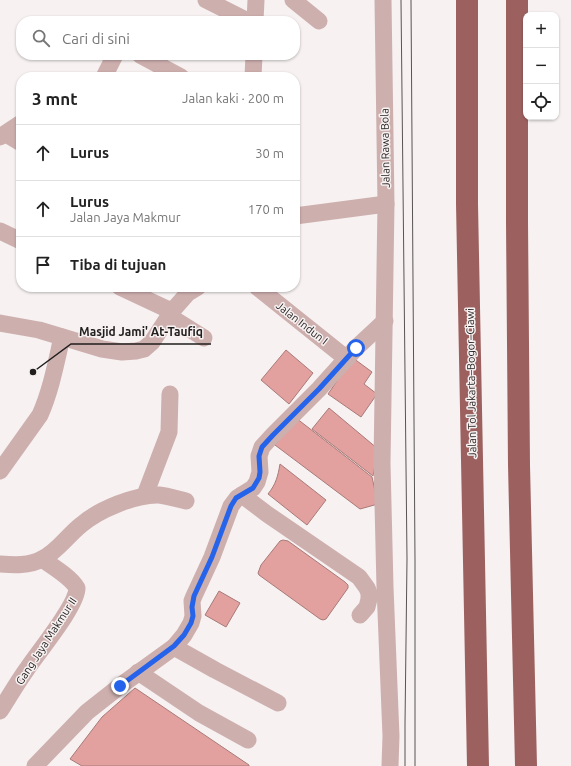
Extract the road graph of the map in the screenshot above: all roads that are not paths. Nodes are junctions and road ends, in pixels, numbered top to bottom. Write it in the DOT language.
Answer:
graph roads {
  1 [pos="206,0"];
  2 [pos="256,0"];
  3 [pos="293,0"];
  4 [pos="383,0"];
  5 [pos="467,0"];
  6 [pos="518,0"];
  7 [pos="238,16"];
  8 [pos="255,16"];
  9 [pos="319,20"];
  10 [pos="112,60"];
  11 [pos="149,60"];
  12 [pos="254,60"];
  13 [pos="106,72"];
  14 [pos="172,72"];
  15 [pos="253,72"];
  16 [pos="16,127"];
  17 [pos="3,136"];
  18 [pos="16,141"];
  19 [pos="386,204"];
  20 [pos="300,215"];
  21 [pos="0,231"];
  22 [pos="16,239"];
  23 [pos="131,292"];
  24 [pos="190,292"];
  25 [pos="262,292"];
  26 [pos="171,313"];
  27 [pos="385,321"];
  28 [pos="0,323"];
  29 [pos="62,337"];
  30 [pos="204,338"];
  31 [pos="346,358"];
  32 [pos="170,394"];
  33 [pos="0,471"];
  34 [pos="242,494"];
  35 [pos="146,495"];
  36 [pos="186,501"];
  37 [pos="42,559"];
  38 [pos="0,564"];
  39 [pos="360,614"];
  40 [pos="174,646"];
  41 [pos="138,672"];
  42 [pos="278,703"];
  43 [pos="0,711"];
  44 [pos="248,740"];
  45 [pos="35,766"];
  46 [pos="390,766"];
  47 [pos="478,766"];
  48 [pos="526,766"];
  1 -- 7 [label="street"];
  2 -- 8 [label="street"];
  3 -- 9 [label="street"];
  4 -- 19 [label="street, Jalan Rawa Bola"];
  5 -- 47 [label="highway, Jalan Tol Jakarta–Bogor–Ciawi"];
  6 -- 48 [label="highway"];
  10 -- 13 [label="street"];
  11 -- 14 [label="street"];
  12 -- 15 [label="street"];
  16 -- 17 [label="street"];
  17 -- 18 [label="street"];
  19 -- 20 [label="street, Jalan Rawa Bola"];
  19 -- 27 [label="street"];
  21 -- 22 [label="street"];
  23 -- 26 [label="street"];
  24 -- 26 [label="street"];
  25 -- 31 [label="street, Jalan Indun I"];
  26 -- 29 [label="street"];
  26 -- 30 [label="street"];
  27 -- 31 [label="street"];
  27 -- 46 [label="street"];
  28 -- 29 [label="street"];
  29 -- 33 [label="street"];
  31 -- 34 [label="street"];
  32 -- 35 [label="street"];
  34 -- 39 [label="street"];
  34 -- 40 [label="street"];
  35 -- 36 [label="street"];
  35 -- 37 [label="street"];
  37 -- 38 [label="street"];
  37 -- 43 [label="street, Gang Jaya Makmur II"];
  40 -- 41 [label="street"];
  40 -- 42 [label="street"];
  41 -- 44 [label="street"];
  41 -- 45 [label="street"];
}
